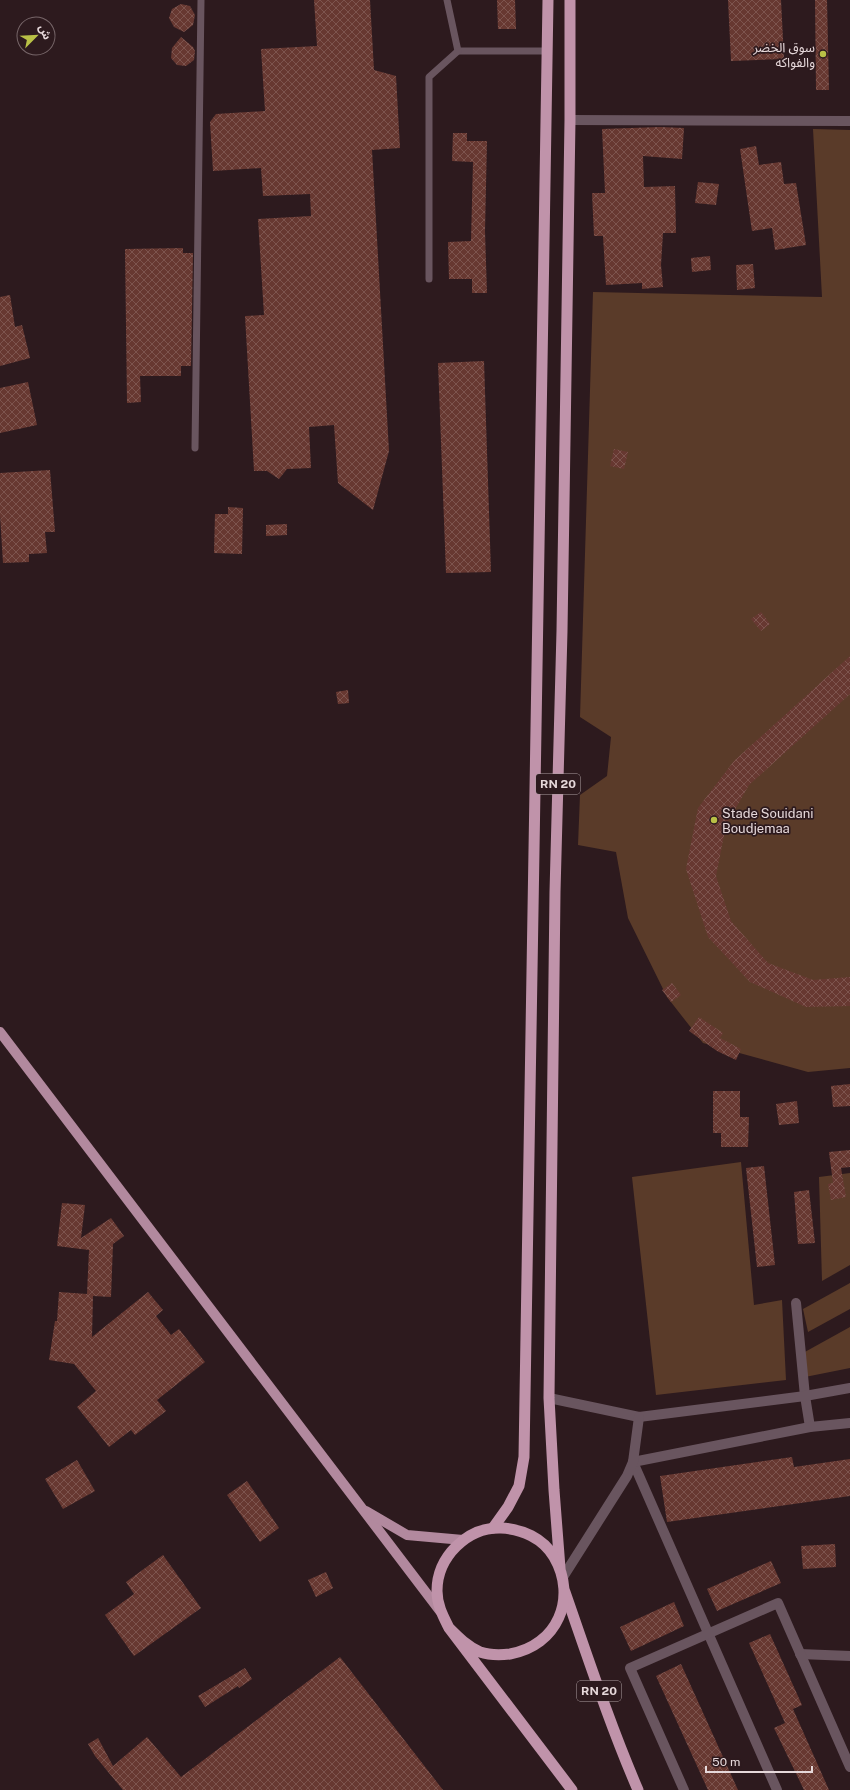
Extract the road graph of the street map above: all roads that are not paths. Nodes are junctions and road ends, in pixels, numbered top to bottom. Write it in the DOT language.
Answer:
graph roads {
  1 [pos="201,0"];
  2 [pos="447,0"];
  3 [pos="548,0"];
  4 [pos="570,0"];
  5 [pos="458,51"];
  6 [pos="547,51"];
  7 [pos="570,120"];
  8 [pos="850,121"];
  9 [pos="429,279"];
  10 [pos="195,448"];
  11 [pos="0,1032"];
  12 [pos="796,1303"];
  13 [pos="850,1388"];
  14 [pos="805,1396"];
  15 [pos="549,1398"];
  16 [pos="639,1417"];
  17 [pos="850,1423"];
  18 [pos="810,1427"];
  19 [pos="633,1462"];
  20 [pos="360,1508"];
  21 [pos="493,1528"];
  22 [pos="463,1540"];
  23 [pos="562,1573"];
  24 [pos="565,1590"];
  25 [pos="440,1611"];
  26 [pos="449,1628"];
  27 [pos="708,1634"];
  28 [pos="800,1654"];
  29 [pos="850,1656"];
  30 [pos="850,1767"];
  31 [pos="572,1790"];
  32 [pos="638,1790"];
  33 [pos="684,1790"];
  34 [pos="777,1790"];
  1 -- 10 [label="lane"];
  2 -- 5 [label="lane"];
  3 -- 6 [label="highway, RN 20"];
  4 -- 7 [label="highway, RN 20"];
  5 -- 6 [label="lane"];
  5 -- 9 [label="lane"];
  6 -- 21 [label="highway, RN 20"];
  7 -- 8 [label="street"];
  7 -- 15 [label="highway, RN 20"];
  11 -- 20 [label="main road"];
  12 -- 14 [label="street"];
  13 -- 14 [label="street"];
  14 -- 16 [label="street"];
  14 -- 18 [label="street"];
  15 -- 16 [label="street"];
  15 -- 23 [label="highway, RN 20"];
  16 -- 19 [label="street"];
  17 -- 18 [label="street"];
  18 -- 19 [label="street"];
  19 -- 23 [label="street"];
  19 -- 27 [label="street"];
  20 -- 22 [label="main road"];
  20 -- 25 [label="main road"];
  21 -- 22 [label="highway"];
  21 -- 23 [label="highway"];
  22 -- 25 [label="highway"];
  23 -- 24 [label="highway"];
  24 -- 26 [label="highway"];
  24 -- 32 [label="highway, RN 20"];
  25 -- 26 [label="highway"];
  26 -- 31 [label="highway"];
  27 -- 28 [label="street"];
  27 -- 33 [label="street"];
  27 -- 34 [label="street"];
  28 -- 29 [label="street"];
  28 -- 30 [label="street"];
}
